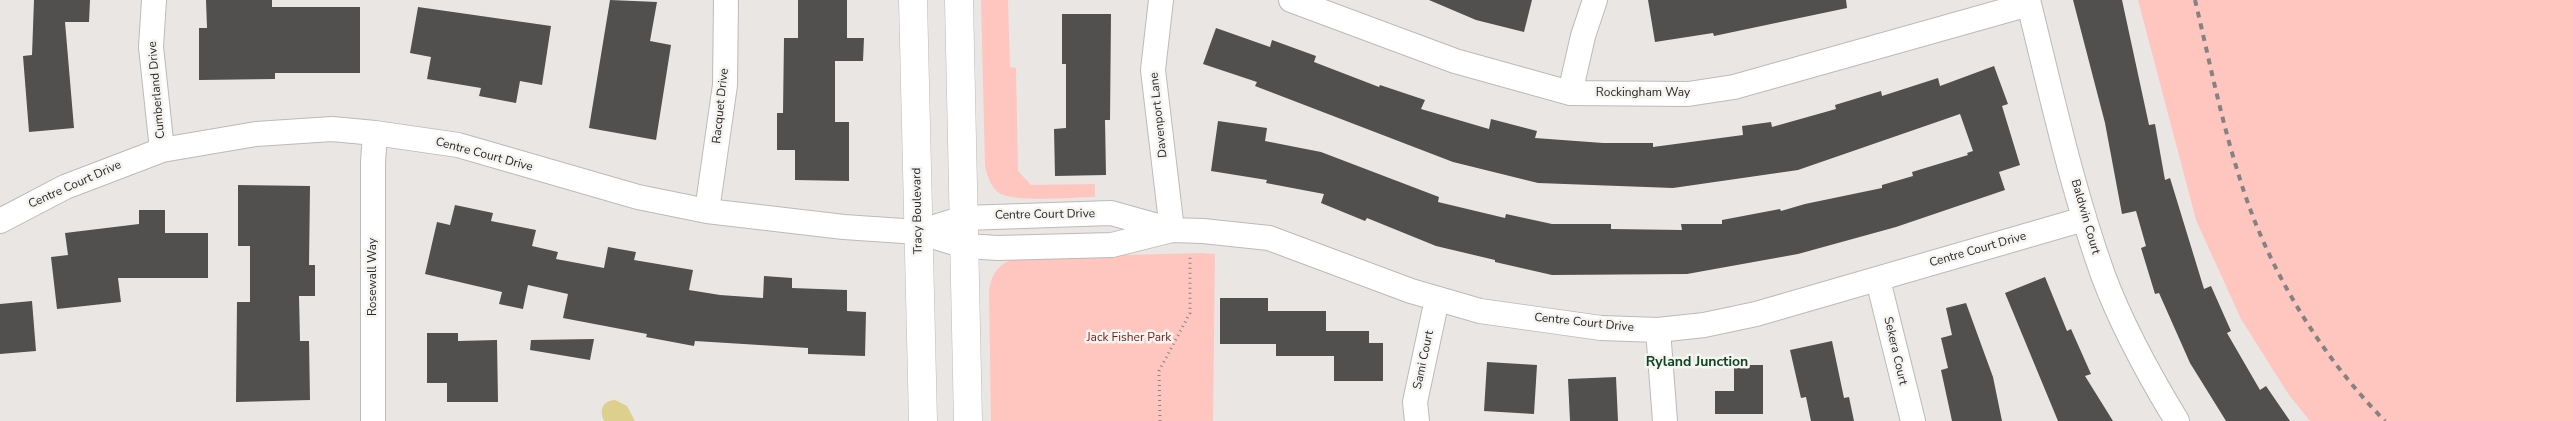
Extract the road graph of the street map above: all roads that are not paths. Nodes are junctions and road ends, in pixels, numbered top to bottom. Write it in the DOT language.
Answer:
graph roads {
  1 [pos="154,0"];
  2 [pos="726,0"];
  3 [pos="913,0"];
  4 [pos="959,0"];
  5 [pos="1161,0"];
  6 [pos="1291,0"];
  7 [pos="1595,0"];
  8 [pos="2028,2"];
  9 [pos="1570,93"];
  10 [pos="375,133"];
  11 [pos="162,150"];
  12 [pos="707,210"];
  13 [pos="964,218"];
  14 [pos="2084,219"];
  15 [pos="0,220"];
  16 [pos="1181,230"];
  17 [pos="918,232"];
  18 [pos="965,246"];
  19 [pos="1878,280"];
  20 [pos="1437,299"];
  21 [pos="1658,330"];
  22 [pos="373,421"];
  23 [pos="924,421"];
  24 [pos="968,421"];
  25 [pos="1416,421"];
  26 [pos="1664,421"];
  27 [pos="1913,421"];
  28 [pos="2178,421"];
  1 -- 11 [label="street, Cumberland Drive"];
  2 -- 12 [label="street, Racquet Drive"];
  3 -- 17 [label="main road, Tracy Boulevard"];
  4 -- 13 [label="main road"];
  5 -- 16 [label="street, Davenport Lane"];
  6 -- 9 [label="street, Rockingham Way"];
  7 -- 9 [label="street"];
  8 -- 9 [label="street, Rockingham Way"];
  8 -- 14 [label="street, Baldwin Court"];
  10 -- 11 [label="street, Centre Court Drive"];
  10 -- 12 [label="street, Centre Court Drive"];
  10 -- 22 [label="street, Rosewall Way"];
  11 -- 15 [label="street, Centre Court Drive"];
  12 -- 17 [label="street, Centre Court Drive"];
  13 -- 16 [label="street, Centre Court Drive"];
  13 -- 17 [label="street, Centre Court Drive"];
  13 -- 18 [label="main road"];
  14 -- 19 [label="street, Centre Court Drive"];
  14 -- 28 [label="street, Baldwin Court"];
  16 -- 18 [label="street, Centre Court Drive"];
  16 -- 20 [label="street, Centre Court Drive"];
  17 -- 18 [label="street, Centre Court Drive"];
  17 -- 23 [label="main road, Tracy Boulevard"];
  18 -- 24 [label="main road"];
  19 -- 21 [label="street, Centre Court Drive"];
  19 -- 27 [label="street, Sekera Court"];
  20 -- 21 [label="street, Centre Court Drive"];
  20 -- 25 [label="street, Sami Court"];
  21 -- 26 [label="street"];
}
